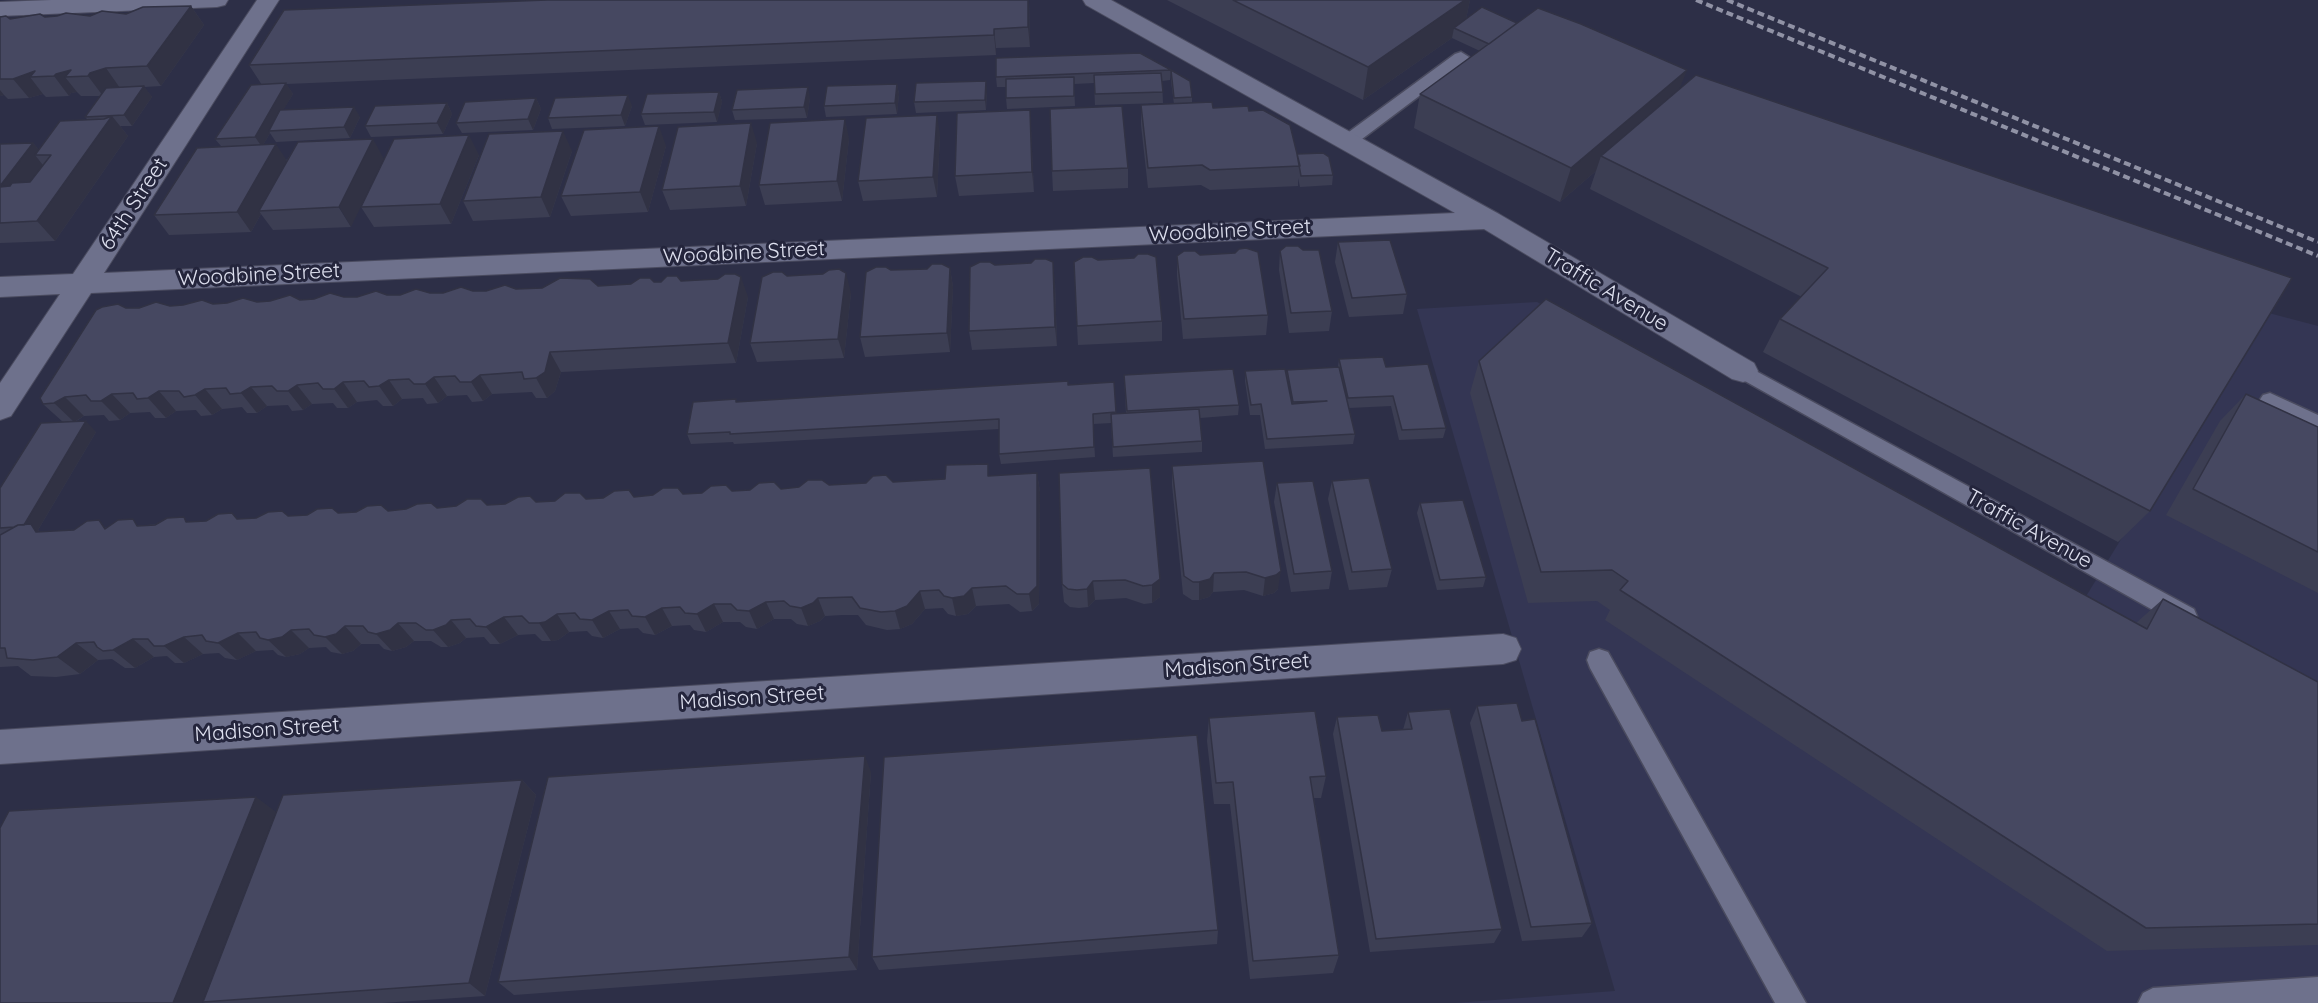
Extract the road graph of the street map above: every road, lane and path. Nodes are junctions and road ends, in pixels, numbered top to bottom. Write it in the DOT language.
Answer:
graph roads {
  1 [pos="217,0"];
  2 [pos="268,0"];
  3 [pos="1094,0"];
  4 [pos="0,9"];
  5 [pos="1461,57"];
  6 [pos="1348,141"];
  7 [pos="1489,220"];
  8 [pos="82,283"];
  9 [pos="0,287"];
  10 [pos="1743,371"];
  11 [pos="2270,401"];
  12 [pos="0,408"];
  13 [pos="2318,424"];
  14 [pos="2208,628"];
  15 [pos="1503,649"];
  16 [pos="1599,660"];
  17 [pos="0,747"];
  18 [pos="2318,992"];
  19 [pos="1791,1003"];
  20 [pos="2153,1003"];
  1 -- 4 [label="street"];
  2 -- 8 [label="street, 64th Street"];
  3 -- 6 [label="street, Traffic Avenue"];
  5 -- 6 [label="lane"];
  6 -- 7 [label="street, Traffic Avenue"];
  7 -- 8 [label="street, Woodbine Street"];
  7 -- 10 [label="street, Traffic Avenue"];
  8 -- 9 [label="street, Woodbine Street"];
  8 -- 12 [label="street, 64th Street"];
  10 -- 14 [label="lane, Traffic Avenue"];
  11 -- 13 [label="lane"];
  15 -- 17 [label="street, Madison Street"];
  16 -- 19 [label="lane"];
  18 -- 20 [label="lane"];
}
